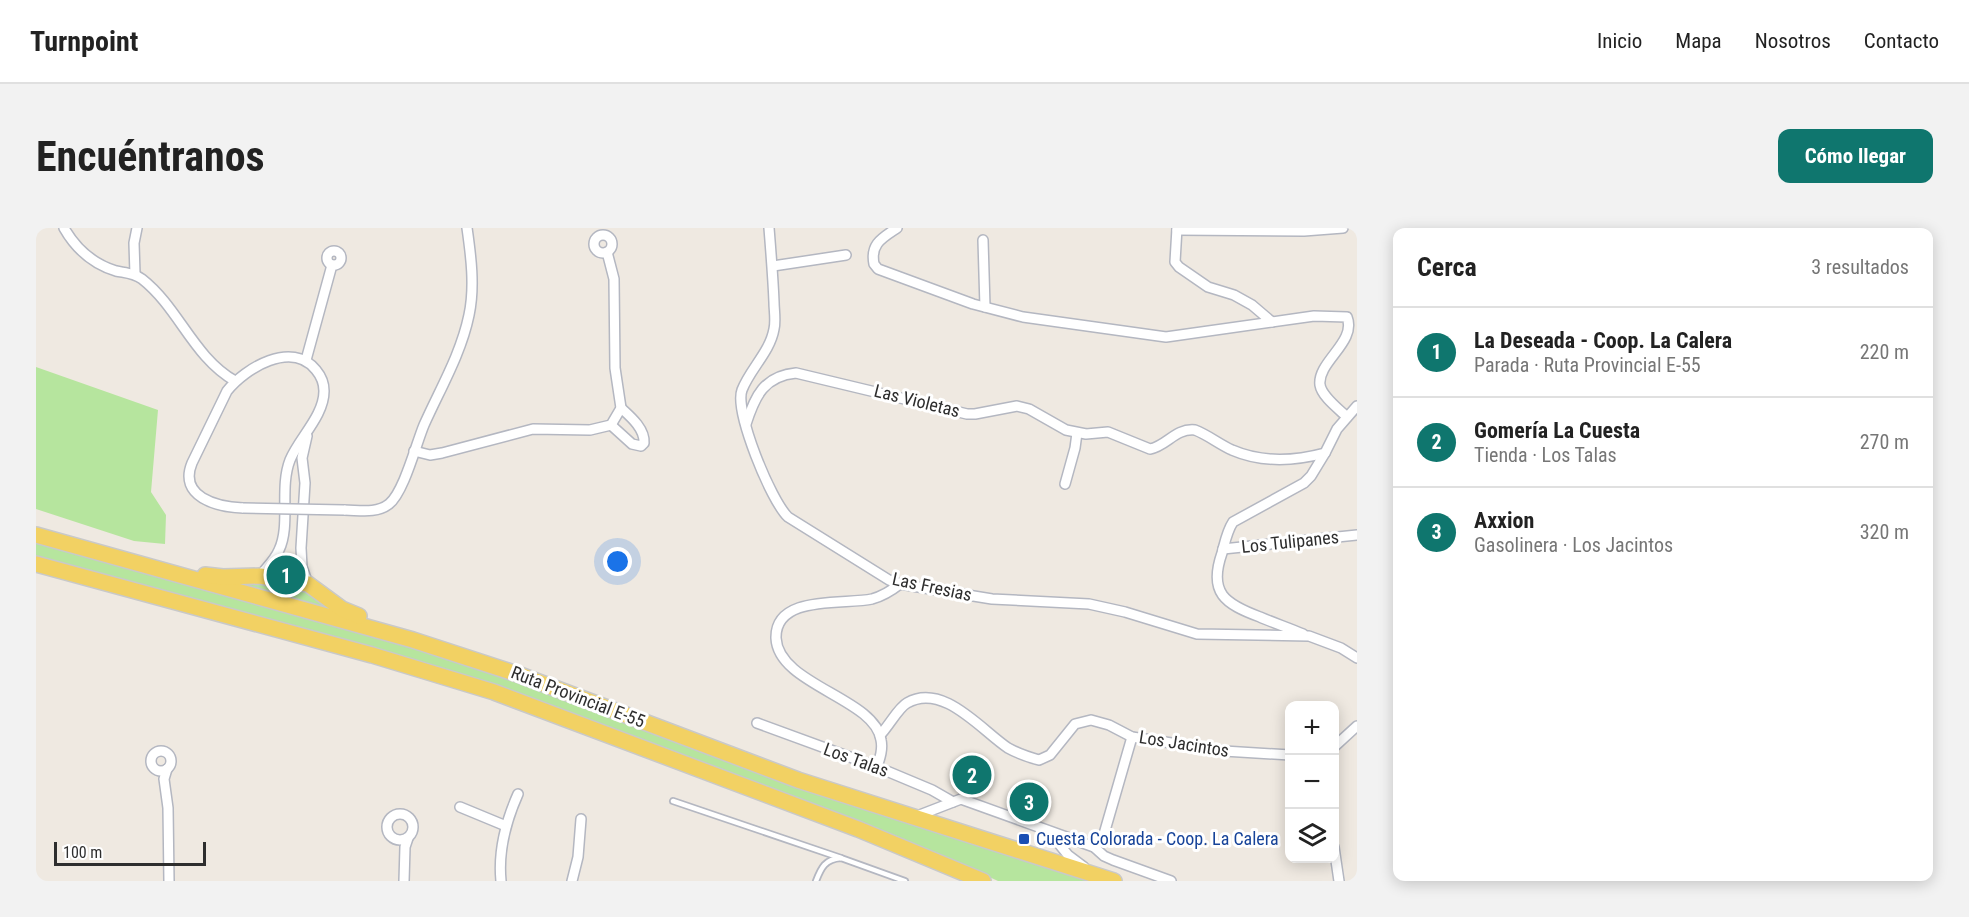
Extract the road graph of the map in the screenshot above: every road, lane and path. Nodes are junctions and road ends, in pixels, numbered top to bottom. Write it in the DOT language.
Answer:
graph roads {
  1 [pos="64,228"];
  2 [pos="137,228"];
  3 [pos="467,228"];
  4 [pos="769,228"];
  5 [pos="897,228"];
  6 [pos="1343,228"];
  7 [pos="1177,229"];
  8 [pos="602,231"];
  9 [pos="983,240"];
  10 [pos="846,255"];
  11 [pos="332,265"];
  12 [pos="772,266"];
  13 [pos="135,274"];
  14 [pos="985,307"];
  15 [pos="1272,322"];
  16 [pos="306,360"];
  17 [pos="235,381"];
  18 [pos="1357,406"];
  19 [pos="621,408"];
  20 [pos="1347,417"];
  21 [pos="611,425"];
  22 [pos="746,425"];
  23 [pos="309,427"];
  24 [pos="1077,433"];
  25 [pos="414,451"];
  26 [pos="1325,453"];
  27 [pos="285,478"];
  28 [pos="305,483"];
  29 [pos="1065,484"];
  30 [pos="1357,535"];
  31 [pos="41,536"];
  32 [pos="1223,549"];
  33 [pos="36,564"];
  34 [pos="260,576"];
  35 [pos="308,584"];
  36 [pos="900,584"];
  37 [pos="1309,636"];
  38 [pos="1357,658"];
  39 [pos="488,664"];
  40 [pos="757,723"];
  41 [pos="1357,726"];
  42 [pos="880,735"];
  43 [pos="1132,737"];
  44 [pos="1339,743"];
  45 [pos="1285,755"];
  46 [pos="877,767"];
  47 [pos="163,773"];
  48 [pos="518,794"];
  49 [pos="673,801"];
  50 [pos="953,802"];
  51 [pos="460,807"];
  52 [pos="917,816"];
  53 [pos="581,819"];
  54 [pos="506,826"];
  55 [pos="1044,828"];
  56 [pos="858,830"];
  57 [pos="405,842"];
  58 [pos="880,846"];
  59 [pos="1094,847"];
  60 [pos="841,858"];
  61 [pos="1336,863"];
  62 [pos="933,867"];
  63 [pos="954,876"];
  64 [pos="1108,879"];
  65 [pos="169,881"];
  66 [pos="404,881"];
  67 [pos="501,881"];
  68 [pos="572,881"];
  69 [pos="816,881"];
  70 [pos="905,881"];
  71 [pos="982,881"];
  72 [pos="1171,881"];
  73 [pos="1338,881"];
  1 -- 13 [label="street"];
  2 -- 13 [label="street"];
  3 -- 25 [label="street"];
  4 -- 12 [label="street, Las Fresias"];
  5 -- 14 [label="street"];
  6 -- 7 [label="street"];
  7 -- 15 [label="street"];
  8 -- 19 [label="street"];
  9 -- 14 [label="street"];
  10 -- 12 [label="street"];
  11 -- 16 [label="street"];
  12 -- 22 [label="street, Las Fresias"];
  13 -- 17 [label="street"];
  14 -- 15 [label="street"];
  15 -- 20 [label="street"];
  16 -- 17 [label="street"];
  16 -- 23 [label="street"];
  17 -- 25 [label="street, bridge"];
  18 -- 20 [label="street"];
  19 -- 21 [label="street"];
  19 -- 21 [label="street"];
  20 -- 26 [label="street"];
  21 -- 25 [label="street"];
  22 -- 24 [label="street, Las Violetas"];
  22 -- 36 [label="street, Las Fresias"];
  23 -- 27 [label="street"];
  23 -- 28 [label="street"];
  24 -- 26 [label="street, Las Violetas"];
  24 -- 29 [label="street"];
  26 -- 32 [label="street"];
  27 -- 28 [label="street"];
  27 -- 34 [label="street"];
  28 -- 35 [label="street"];
  30 -- 32 [label="street, Los Tulipanes"];
  31 -- 34 [label="main road"];
  31 -- 39 [label="main road, Ruta Provincial E-55"];
  32 -- 37 [label="street"];
  33 -- 56 [label="main road, Ruta Provincial E-55"];
  34 -- 35 [label="main road"];
  35 -- 39 [label="main road"];
  36 -- 37 [label="street, Las Fresias"];
  36 -- 42 [label="street"];
  37 -- 38 [label="street, Las Fresias"];
  39 -- 52 [label="main road, Ruta Provincial E-55"];
  40 -- 46 [label="street, Los Talas"];
  41 -- 44 [label="street"];
  42 -- 43 [label="street, Los Jacintos"];
  42 -- 46 [label="street"];
  43 -- 45 [label="street, Los Jacintos"];
  43 -- 59 [label="street"];
  46 -- 50 [label="street, Los Talas"];
  47 -- 65 [label="street"];
  48 -- 54 [label="street"];
  49 -- 60 [label="lane"];
  50 -- 52 [label="street"];
  50 -- 55 [label="street"];
  51 -- 54 [label="street"];
  52 -- 64 [label="main road, Ruta Provincial E-55"];
  53 -- 68 [label="street"];
  54 -- 67 [label="street"];
  55 -- 59 [label="street"];
  55 -- 64 [label="street"];
  56 -- 58 [label="lane"];
  56 -- 71 [label="main road, Ruta Provincial E-55"];
  57 -- 66 [label="street"];
  59 -- 72 [label="street"];
  60 -- 69 [label="lane"];
  60 -- 70 [label="lane"];
  61 -- 73 [label="street"];
  62 -- 63 [label="lane"];
}
